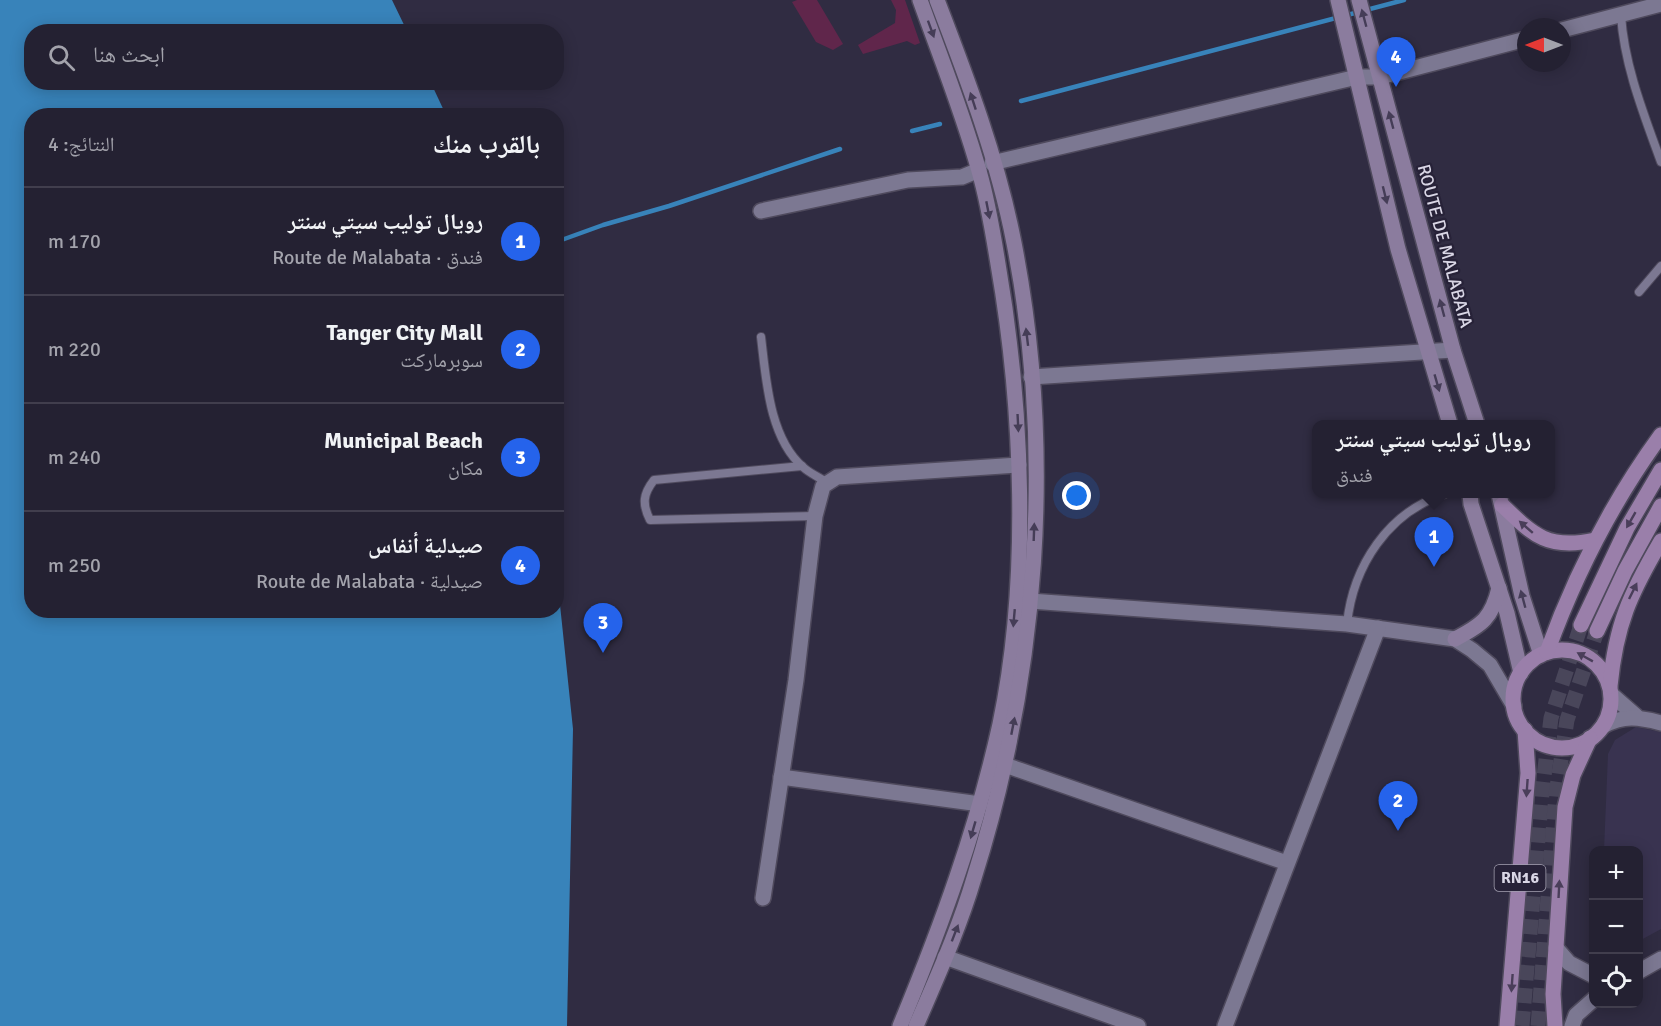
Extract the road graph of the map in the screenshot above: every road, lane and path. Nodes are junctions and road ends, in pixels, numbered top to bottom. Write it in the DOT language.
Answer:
graph roads {
  1 [pos="920,0"];
  2 [pos="937,0"];
  3 [pos="1338,0"];
  4 [pos="1359,0"];
  5 [pos="1661,4"];
  6 [pos="1621,15"];
  7 [pos="1571,28"];
  8 [pos="1517,41"];
  9 [pos="1357,77"];
  10 [pos="1380,77"];
  11 [pos="983,159"];
  12 [pos="1661,162"];
  13 [pos="761,211"];
  14 [pos="1661,266"];
  15 [pos="1639,292"];
  16 [pos="761,337"];
  17 [pos="1453,350"];
  18 [pos="1428,351"];
  19 [pos="1031,377"];
  20 [pos="1449,420"];
  21 [pos="1476,420"];
  22 [pos="1661,435"];
  23 [pos="1019,465"];
  24 [pos="802,466"];
  25 [pos="1661,470"];
  26 [pos="826,482"];
  27 [pos="1437,498"];
  28 [pos="1470,498"];
  29 [pos="1500,499"];
  30 [pos="1661,506"];
  31 [pos="815,516"];
  32 [pos="1595,540"];
  33 [pos="1661,541"];
  34 [pos="1499,588"];
  35 [pos="1030,602"];
  36 [pos="1347,624"];
  37 [pos="1581,625"];
  38 [pos="1378,628"];
  39 [pos="1597,631"];
  40 [pos="1455,639"];
  41 [pos="1544,653"];
  42 [pos="1521,673"];
  43 [pos="1611,691"];
  44 [pos="1514,706"];
  45 [pos="1636,716"];
  46 [pos="1661,723"];
  47 [pos="1603,726"];
  48 [pos="1525,730"];
  49 [pos="1590,738"];
  50 [pos="1005,765"];
  51 [pos="781,777"];
  52 [pos="980,804"];
  53 [pos="1287,863"];
  54 [pos="762,898"];
  55 [pos="1556,948"];
  56 [pos="945,957"];
  57 [pos="1661,959"];
  58 [pos="1643,969"];
  59 [pos="1589,974"];
  60 [pos="1589,1003"];
  61 [pos="900,1026"];
  62 [pos="916,1026"];
  63 [pos="1138,1026"];
  64 [pos="1225,1026"];
  65 [pos="1507,1026"];
  66 [pos="1555,1026"];
  67 [pos="1572,1026"];
  1 -- 11 [label="main road, one-way"];
  11 -- 2 [label="main road, one-way"];
  3 -- 9 [label="main road"];
  10 -- 4 [label="main road, ROUTE DE MALABATA, one-way"];
  5 -- 6 [label="street"];
  6 -- 7 [label="street"];
  6 -- 12 [label="lane"];
  8 -- 10 [label="street"];
  9 -- 10 [label="street"];
  9 -- 11 [label="street"];
  9 -- 18 [label="main road, one-way"];
  17 -- 10 [label="main road, ROUTE DE MALABATA, one-way"];
  11 -- 13 [label="street"];
  19 -- 11 [label="main road, one-way"];
  11 -- 23 [label="main road, one-way"];
  14 -- 15 [label="lane"];
  16 -- 24 [label="lane"];
  17 -- 18 [label="street"];
  17 -- 21 [label="main road, ROUTE DE MALABATA"];
  18 -- 19 [label="street"];
  18 -- 20 [label="main road, one-way"];
  35 -- 19 [label="main road, one-way"];
  22 -- 32 [label="main road"];
  23 -- 26 [label="street"];
  23 -- 52 [label="main road, one-way"];
  24 -- 26 [label="lane"];
  24 -- 31 [label="lane"];
  25 -- 37 [label="main road, one-way"];
  26 -- 31 [label="street"];
  27 -- 36 [label="lane"];
  28 -- 34 [label="main road"];
  32 -- 29 [label="main road, one-way"];
  41 -- 29 [label="main road, one-way"];
  30 -- 39 [label="main road"];
  31 -- 51 [label="street"];
  32 -- 41 [label="main road"];
  43 -- 33 [label="main road, one-way"];
  34 -- 40 [label="main road"];
  34 -- 42 [label="main road"];
  35 -- 36 [label="street"];
  50 -- 35 [label="main road, one-way"];
  36 -- 38 [label="street"];
  38 -- 40 [label="street"];
  38 -- 53 [label="street"];
  40 -- 44 [label="street"];
  41 -- 42 [label="main road"];
  43 -- 41 [label="main road, one-way"];
  42 -- 44 [label="main road"];
  43 -- 45 [label="street"];
  43 -- 47 [label="main road"];
  44 -- 48 [label="main road, RN16"];
  45 -- 46 [label="street"];
  45 -- 47 [label="street"];
  47 -- 49 [label="main road, RN16"];
  48 -- 49 [label="main road, RN16"];
  48 -- 65 [label="main road, RN16, one-way"];
  55 -- 49 [label="main road, RN16, one-way"];
  50 -- 53 [label="street"];
  56 -- 50 [label="main road, one-way"];
  51 -- 52 [label="street"];
  51 -- 54 [label="street"];
  52 -- 61 [label="main road, one-way"];
  53 -- 64 [label="street"];
  55 -- 59 [label="street"];
  55 -- 66 [label="main road, RN16"];
  56 -- 62 [label="main road"];
  56 -- 63 [label="street"];
  57 -- 58 [label="street"];
  60 -- 67 [label="street"];
}
